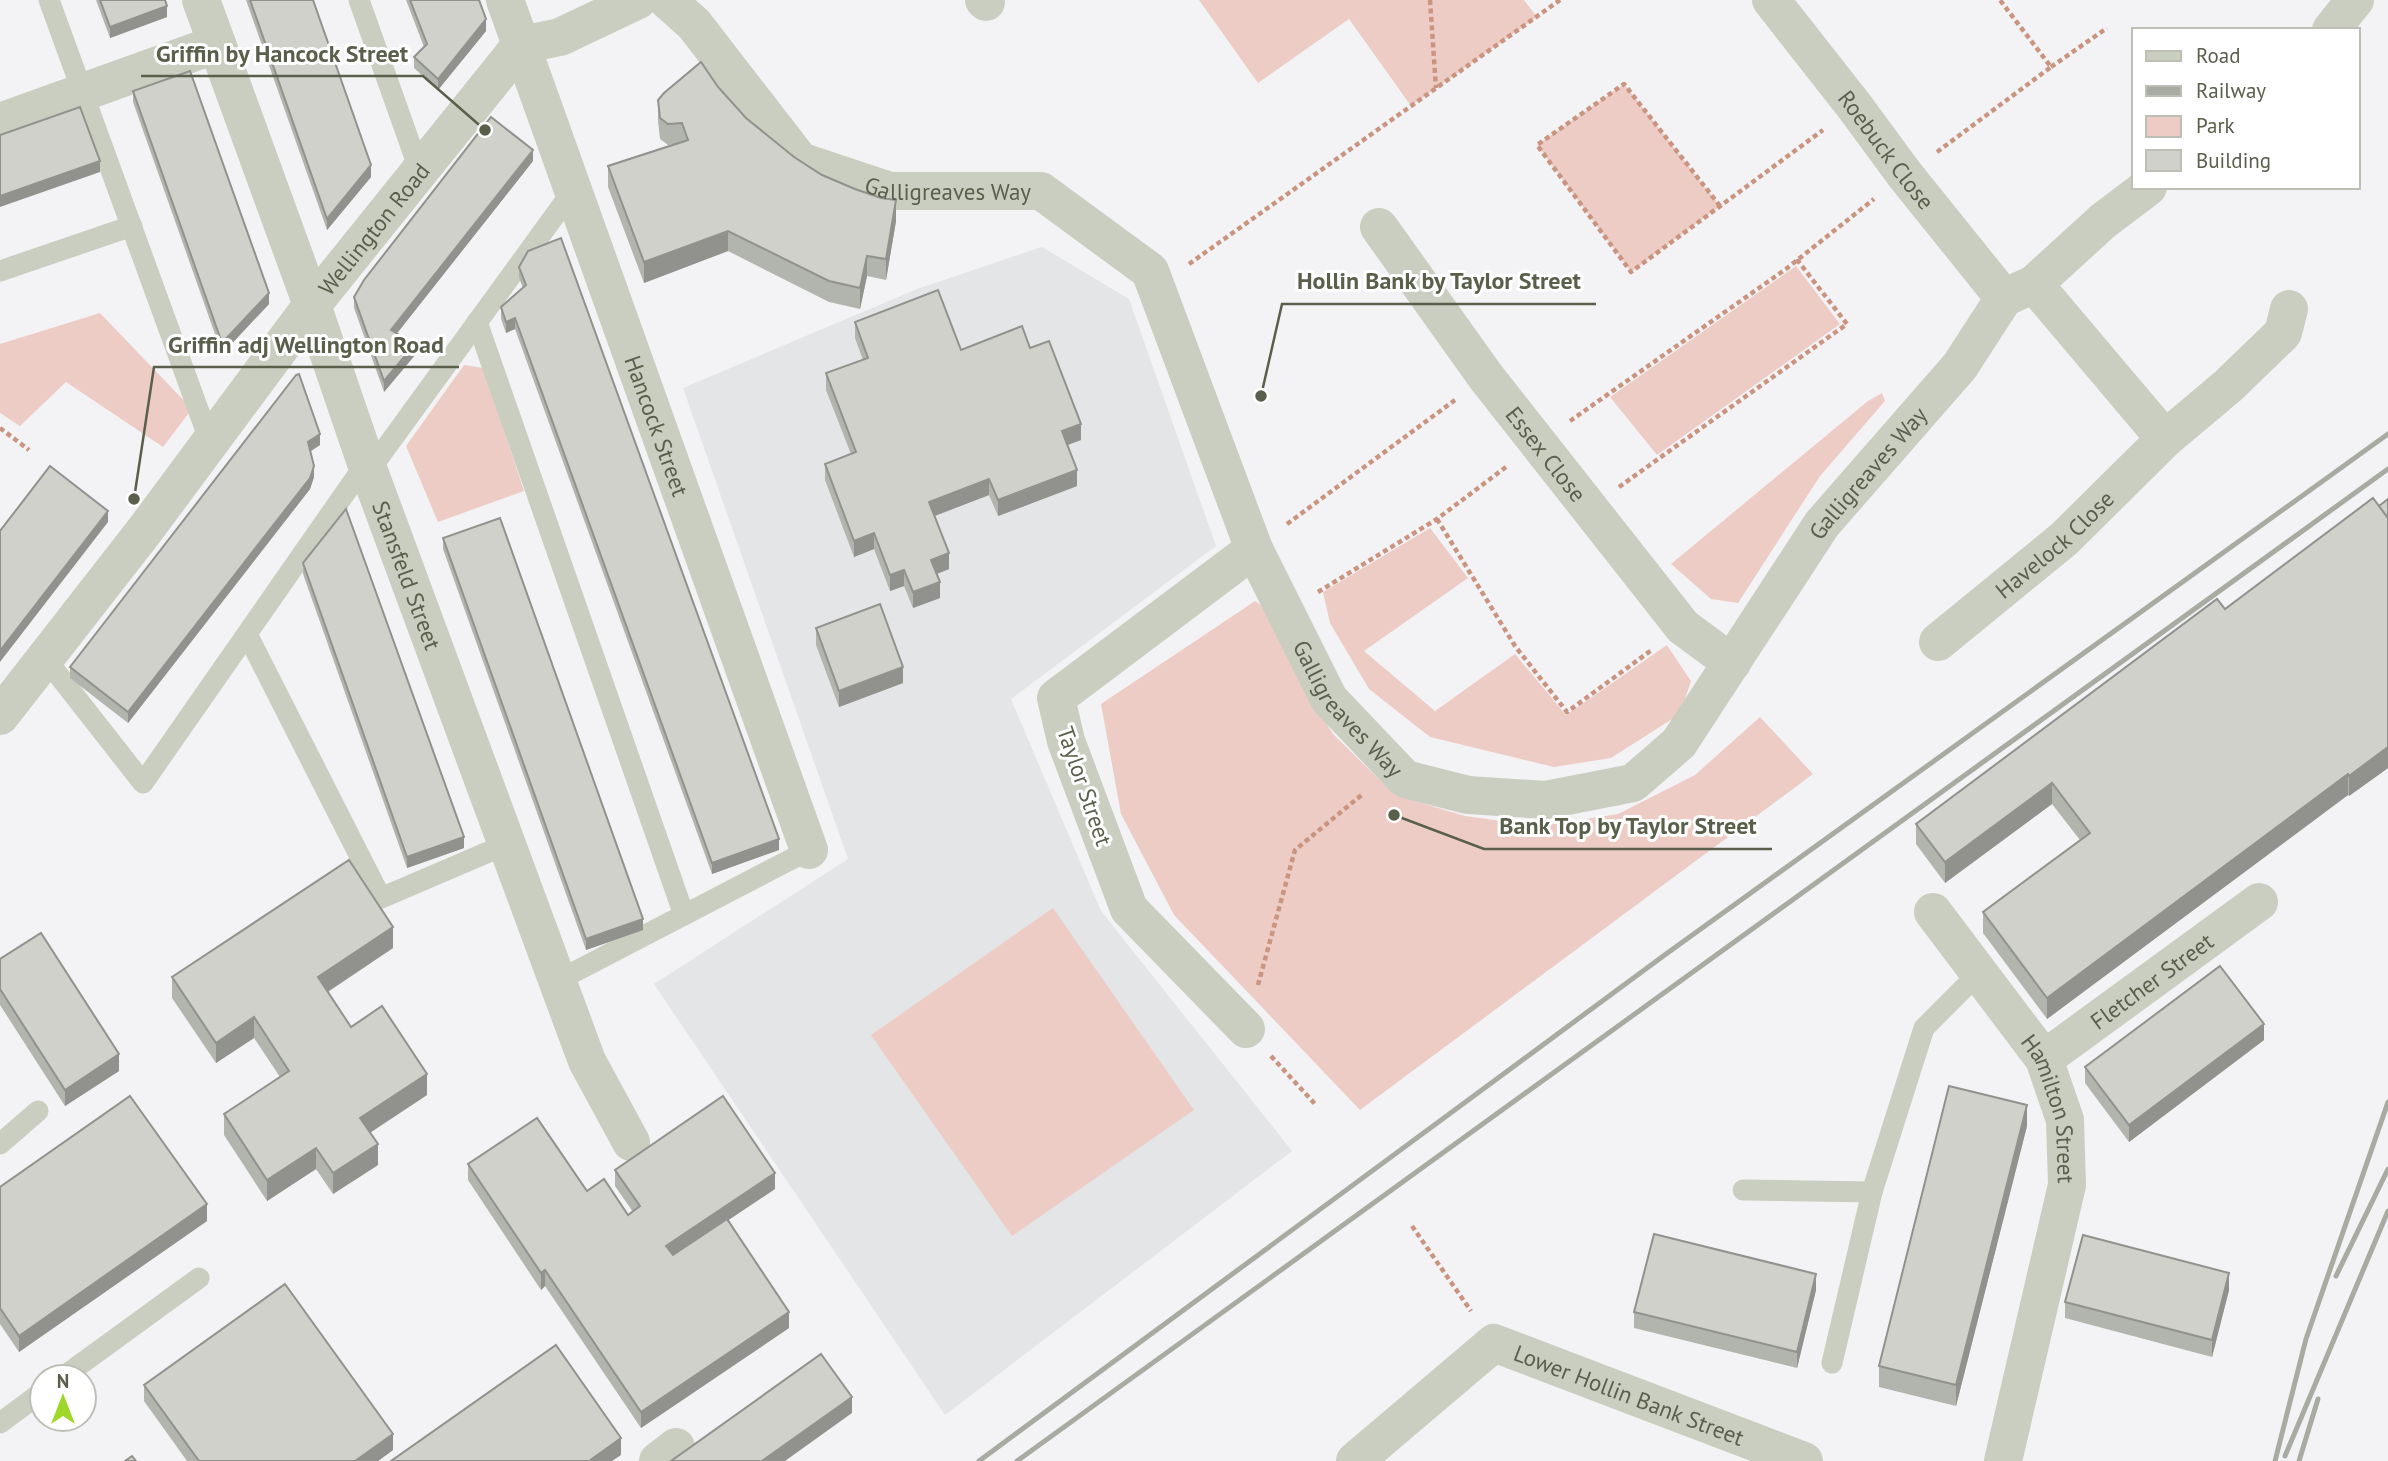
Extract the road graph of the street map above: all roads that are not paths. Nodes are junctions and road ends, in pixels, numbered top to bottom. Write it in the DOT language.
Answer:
graph roads {
  1 [pos="49,0"];
  2 [pos="201,0"];
  3 [pos="359,0"];
  4 [pos="506,0"];
  5 [pos="638,0"];
  6 [pos="667,0"];
  7 [pos="1771,0"];
  8 [pos="216,44"];
  9 [pos="521,45"];
  10 [pos="83,92"];
  11 [pos="0,122"];
  12 [pos="420,172"];
  13 [pos="574,189"];
  14 [pos="2145,189"];
  15 [pos="132,226"];
  16 [pos="1379,227"];
  17 [pos="0,271"];
  18 [pos="2019,291"];
  19 [pos="312,305"];
  20 [pos="2289,309"];
  21 [pos="477,323"];
  22 [pos="2165,439"];
  23 [pos="210,442"];
  24 [pos="368,467"];
  25 [pos="1254,549"];
  26 [pos="247,634"];
  27 [pos="1938,642"];
  28 [pos="46,658"];
  29 [pos="1732,663"];
  30 [pos="0,716"];
  31 [pos="507,845"];
  32 [pos="809,850"];
  33 [pos="2259,902"];
  34 [pos="1933,912"];
  35 [pos="684,915"];
  36 [pos="1979,973"];
  37 [pos="557,981"];
  38 [pos="1246,1028"];
  39 [pos="2044,1059"];
  40 [pos="38,1111"];
  41 [pos="631,1142"];
  42 [pos="0,1144"];
  43 [pos="1743,1190"];
  44 [pos="1872,1192"];
  45 [pos="199,1278"];
  46 [pos="82,1363"];
  47 [pos="1832,1363"];
  48 [pos="28,1402"];
  49 [pos="0,1423"];
  50 [pos="1355,1461"];
  51 [pos="1804,1461"];
  52 [pos="2003,1461"];
  1 -- 10 [label="lane"];
  2 -- 8 [label="street, Stansfeld Street"];
  3 -- 12 [label="lane"];
  4 -- 9 [label="street, Hancock Street"];
  5 -- 9 [label="street"];
  6 -- 25 [label="street, Galligreaves Way"];
  7 -- 18 [label="street, Roebuck Close"];
  8 -- 10 [label="street"];
  8 -- 19 [label="street, Stansfeld Street"];
  9 -- 12 [label="street, Wellington Road"];
  9 -- 13 [label="street, Hancock Street"];
  10 -- 11 [label="street"];
  10 -- 15 [label="lane"];
  12 -- 19 [label="street, Wellington Road"];
  13 -- 21 [label="lane"];
  13 -- 32 [label="street, Hancock Street"];
  14 -- 18 [label="street, Galligreaves Way"];
  15 -- 17 [label="lane"];
  15 -- 23 [label="lane"];
  16 -- 29 [label="street, Essex Close"];
  18 -- 22 [label="street"];
  18 -- 29 [label="street, Galligreaves Way"];
  19 -- 23 [label="street, Wellington Road"];
  19 -- 24 [label="street, Stansfeld Street"];
  20 -- 22 [label="street, Havelock Close"];
  21 -- 24 [label="lane"];
  21 -- 35 [label="lane"];
  22 -- 27 [label="street, Havelock Close"];
  23 -- 28 [label="street, Wellington Road"];
  24 -- 26 [label="lane"];
  24 -- 31 [label="street, Stansfeld Street"];
  25 -- 29 [label="street, Galligreaves Way"];
  25 -- 38 [label="street, Taylor Street"];
  26 -- 28 [label="lane"];
  26 -- 31 [label="lane"];
  28 -- 30 [label="street, Wellington Road"];
  31 -- 37 [label="street, Stansfeld Street"];
  32 -- 35 [label="lane"];
  33 -- 39 [label="street, Fletcher Street"];
  34 -- 36 [label="street, Hamilton Street"];
  35 -- 37 [label="lane"];
  36 -- 39 [label="street, Hamilton Street"];
  36 -- 44 [label="lane"];
  37 -- 41 [label="street, Stansfeld Street"];
  39 -- 52 [label="street, Hamilton Street"];
  40 -- 42 [label="lane"];
  43 -- 44 [label="lane"];
  44 -- 47 [label="lane"];
  45 -- 46 [label="lane"];
  48 -- 49 [label="lane"];
  50 -- 51 [label="street, Lower Hollin Bank Street"];
}
